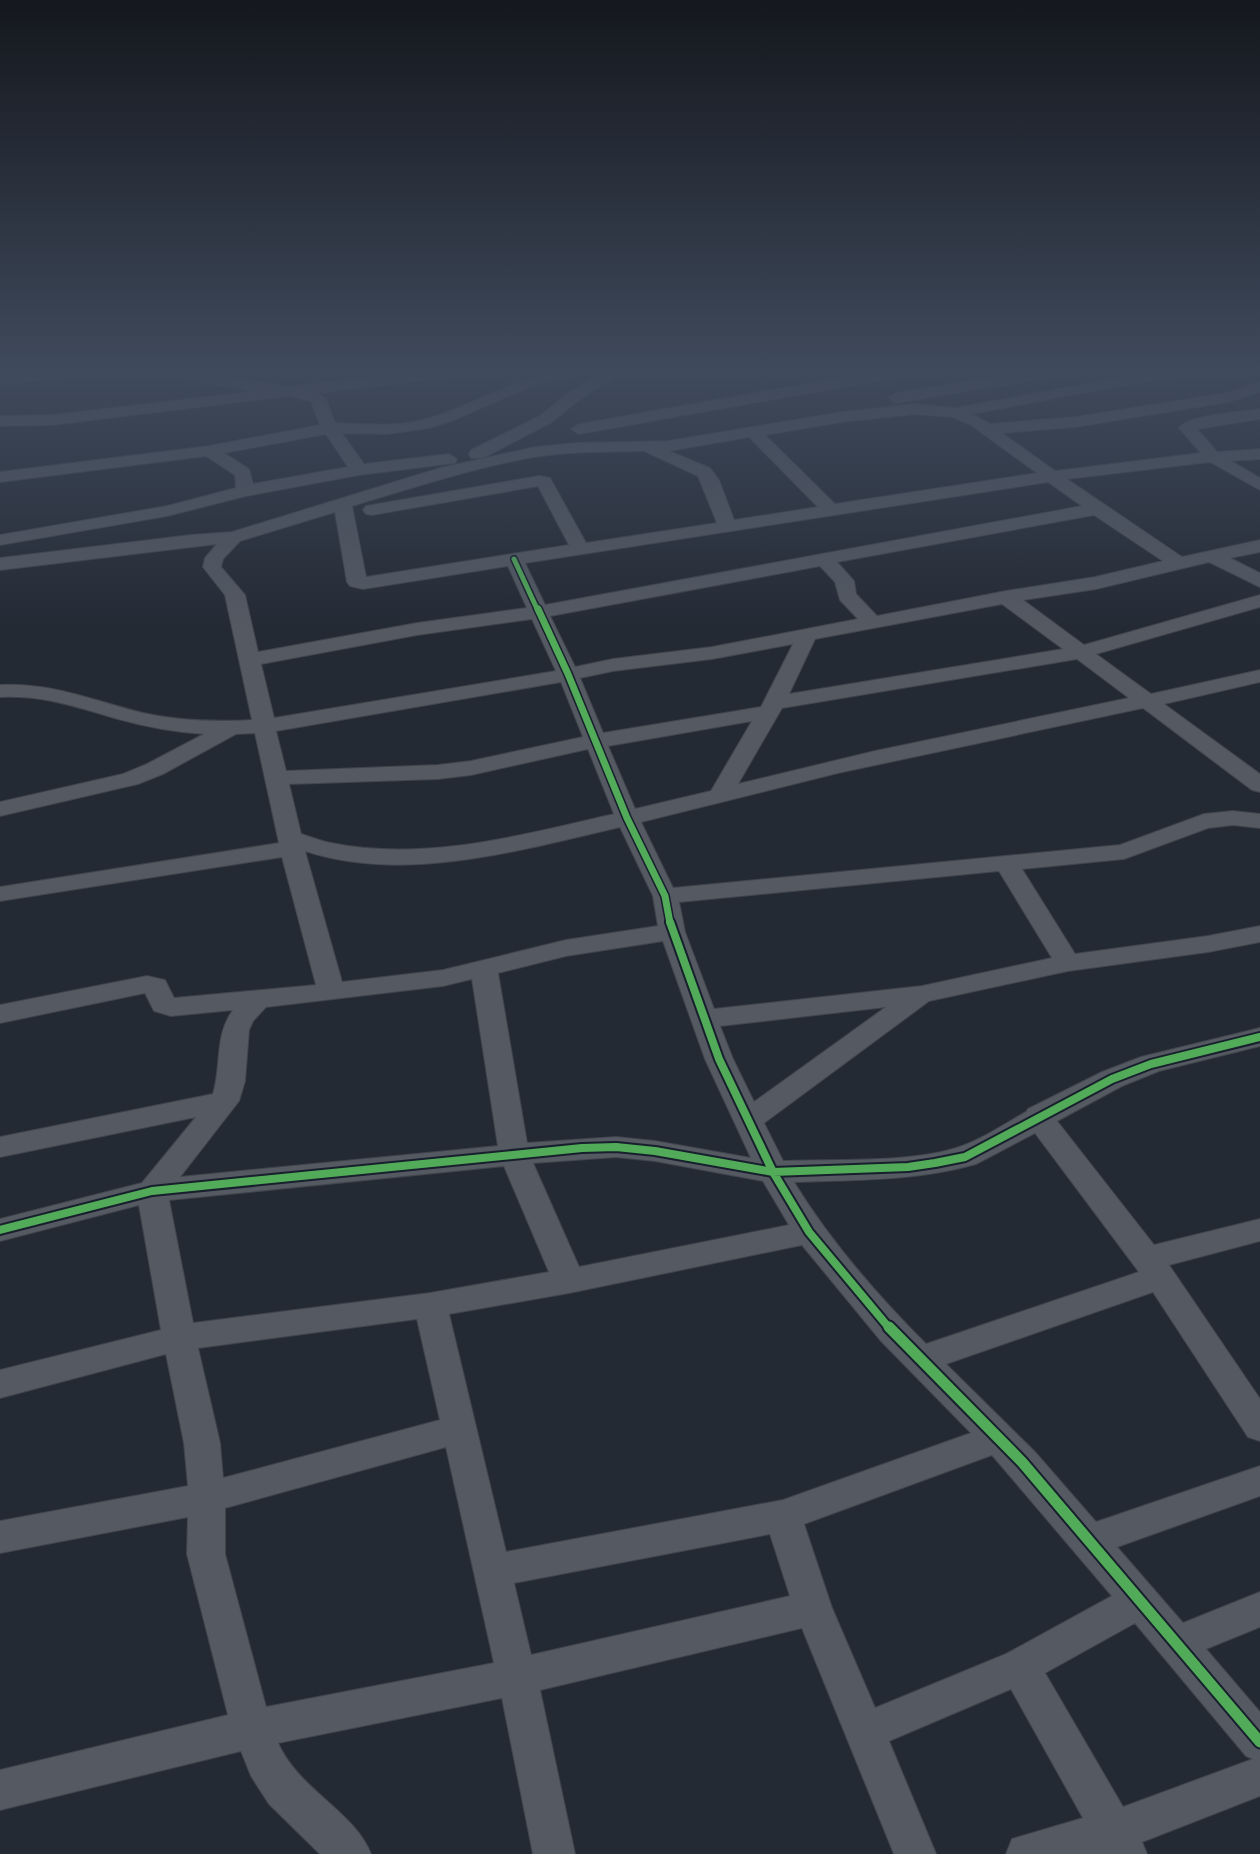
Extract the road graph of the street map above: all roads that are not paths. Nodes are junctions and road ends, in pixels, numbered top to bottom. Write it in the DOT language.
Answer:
graph roads {
  1 [pos="173,456"];
  2 [pos="216,456"];
  3 [pos="349,456"];
  4 [pos="484,456"];
  5 [pos="512,456"];
  6 [pos="665,456"];
  7 [pos="777,456"];
  8 [pos="1024,456"];
  9 [pos="1236,456"];
  10 [pos="1213,457"];
  11 [pos="475,461"];
  12 [pos="359,470"];
  13 [pos="1052,476"];
  14 [pos="0,477"];
  15 [pos="1260,484"];
  16 [pos="493,488"];
  17 [pos="245,491"];
  18 [pos="1097,508"];
  19 [pos="830,509"];
  20 [pos="344,510"];
  21 [pos="727,525"];
  22 [pos="234,537"];
  23 [pos="0,540"];
  24 [pos="191,540"];
  25 [pos="1260,546"];
  26 [pos="580,549"];
  27 [pos="1212,556"];
  28 [pos="514,559"];
  29 [pos="824,560"];
  30 [pos="1179,563"];
  31 [pos="0,564"];
  32 [pos="1260,581"];
  33 [pos="1006,597"];
  34 [pos="1260,601"];
  35 [pos="538,612"];
  36 [pos="873,623"];
  37 [pos="807,635"];
  38 [pos="1082,652"];
  39 [pos="250,660"];
  40 [pos="568,674"];
  41 [pos="1260,676"];
  42 [pos="0,691"];
  43 [pos="1151,702"];
  44 [pos="771,707"];
  45 [pos="265,726"];
  46 [pos="230,729"];
  47 [pos="596,741"];
  48 [pos="1250,767"];
  49 [pos="277,778"];
  50 [pos="1260,785"];
  51 [pos="719,796"];
  52 [pos="0,809"];
  53 [pos="627,818"];
  54 [pos="1259,822"];
  55 [pos="291,843"];
  56 [pos="1006,862"];
  57 [pos="0,894"];
  58 [pos="665,896"];
  59 [pos="672,932"];
  60 [pos="1260,934"];
  61 [pos="1068,963"];
  62 [pos="484,970"];
  63 [pos="331,992"];
  64 [pos="922,994"];
  65 [pos="258,999"];
  66 [pos="0,1014"];
  67 [pos="704,1019"];
  68 [pos="1260,1037"];
  69 [pos="225,1101"];
  70 [pos="1038,1116"];
  71 [pos="748,1120"];
  72 [pos="0,1147"];
  73 [pos="514,1155"];
  74 [pos="773,1172"];
  75 [pos="152,1191"];
  76 [pos="0,1230"];
  77 [pos="1260,1230"];
  78 [pos="809,1232"];
  79 [pos="1154,1268"];
  80 [pos="569,1281"];
  81 [pos="430,1305"];
  82 [pos="179,1338"];
  83 [pos="920,1359"];
  84 [pos="0,1384"];
  85 [pos="1260,1427"];
  86 [pos="459,1428"];
  87 [pos="998,1438"];
  88 [pos="1260,1481"];
  89 [pos="207,1498"];
  90 [pos="783,1516"];
  91 [pos="0,1538"];
  92 [pos="1088,1540"];
  93 [pos="492,1571"];
  94 [pos="1140,1600"];
  95 [pos="813,1608"];
  96 [pos="1260,1609"];
  97 [pos="1177,1642"];
  98 [pos="1020,1667"];
  99 [pos="517,1677"];
  100 [pos="252,1730"];
  101 [pos="864,1732"];
  102 [pos="1260,1742"];
  103 [pos="1260,1776"];
  104 [pos="0,1790"];
  105 [pos="1121,1842"];
  106 [pos="350,1854"];
  107 [pos="554,1854"];
  108 [pos="915,1854"];
  109 [pos="1027,1854"];
  1 -- 14 [label="street"];
  2 -- 17 [label="street"];
  3 -- 12 [label="street"];
  4 -- 11 [label="street"];
  5 -- 11 [label="street"];
  6 -- 21 [label="street"];
  7 -- 19 [label="street"];
  8 -- 13 [label="street"];
  9 -- 10 [label="street"];
  10 -- 13 [label="street"];
  10 -- 15 [label="street"];
  11 -- 12 [label="street"];
  11 -- 16 [label="street"];
  11 -- 20 [label="street"];
  12 -- 17 [label="street"];
  13 -- 18 [label="street"];
  13 -- 19 [label="street"];
  16 -- 20 [label="street"];
  16 -- 26 [label="street"];
  17 -- 23 [label="street"];
  17 -- 24 [label="street"];
  18 -- 29 [label="street"];
  18 -- 30 [label="street"];
  19 -- 21 [label="street"];
  20 -- 22 [label="street"];
  20 -- 28 [label="street"];
  21 -- 26 [label="street"];
  22 -- 24 [label="street"];
  22 -- 39 [label="street"];
  24 -- 31 [label="street"];
  25 -- 27 [label="street"];
  26 -- 28 [label="street"];
  27 -- 30 [label="street"];
  27 -- 32 [label="street"];
  28 -- 35 [label="street"];
  29 -- 35 [label="street"];
  29 -- 36 [label="street"];
  30 -- 33 [label="street"];
  33 -- 36 [label="street"];
  33 -- 38 [label="street"];
  34 -- 38 [label="street"];
  35 -- 39 [label="street"];
  35 -- 40 [label="street"];
  36 -- 37 [label="street"];
  37 -- 40 [label="street"];
  37 -- 44 [label="street"];
  38 -- 43 [label="street"];
  38 -- 44 [label="street"];
  39 -- 45 [label="street"];
  40 -- 45 [label="street"];
  40 -- 47 [label="street"];
  41 -- 43 [label="street"];
  42 -- 46 [label="street"];
  43 -- 48 [label="street"];
  43 -- 51 [label="street"];
  44 -- 47 [label="street"];
  44 -- 51 [label="street"];
  45 -- 46 [label="street"];
  45 -- 49 [label="street"];
  46 -- 52 [label="street"];
  47 -- 49 [label="street"];
  47 -- 53 [label="street"];
  48 -- 50 [label="street"];
  49 -- 55 [label="street"];
  51 -- 53 [label="street"];
  53 -- 55 [label="street"];
  53 -- 58 [label="street"];
  54 -- 56 [label="street"];
  55 -- 57 [label="street"];
  55 -- 63 [label="street"];
  56 -- 58 [label="street"];
  56 -- 61 [label="street"];
  58 -- 59 [label="street"];
  59 -- 62 [label="street"];
  59 -- 67 [label="street"];
  60 -- 61 [label="street"];
  61 -- 64 [label="street"];
  62 -- 63 [label="street"];
  62 -- 73 [label="street"];
  63 -- 65 [label="street"];
  64 -- 67 [label="street"];
  64 -- 71 [label="street"];
  65 -- 66 [label="street"];
  65 -- 69 [label="street"];
  67 -- 71 [label="street"];
  68 -- 70 [label="street"];
  69 -- 72 [label="street"];
  69 -- 75 [label="street"];
  70 -- 74 [label="street"];
  70 -- 79 [label="street"];
  71 -- 74 [label="street"];
  73 -- 74 [label="street"];
  73 -- 75 [label="street"];
  73 -- 80 [label="street"];
  74 -- 78 [label="street"];
  75 -- 76 [label="street"];
  75 -- 82 [label="street"];
  77 -- 79 [label="street"];
  78 -- 80 [label="street"];
  78 -- 83 [label="street"];
  79 -- 83 [label="street"];
  79 -- 85 [label="street"];
  80 -- 81 [label="street"];
  81 -- 82 [label="street"];
  81 -- 86 [label="street"];
  82 -- 84 [label="street"];
  82 -- 89 [label="street"];
  83 -- 87 [label="street"];
  86 -- 89 [label="street"];
  86 -- 93 [label="street"];
  87 -- 90 [label="street"];
  87 -- 92 [label="street"];
  88 -- 92 [label="street"];
  89 -- 91 [label="street"];
  89 -- 100 [label="street"];
  90 -- 93 [label="street"];
  90 -- 95 [label="street"];
  92 -- 94 [label="street"];
  93 -- 99 [label="street"];
  94 -- 97 [label="street"];
  94 -- 98 [label="street"];
  95 -- 99 [label="street"];
  95 -- 101 [label="street"];
  96 -- 97 [label="street"];
  97 -- 102 [label="street"];
  98 -- 101 [label="street"];
  98 -- 105 [label="street"];
  99 -- 100 [label="street"];
  99 -- 107 [label="street"];
  100 -- 104 [label="street"];
  100 -- 106 [label="street"];
  101 -- 108 [label="street"];
  103 -- 105 [label="street"];
  105 -- 109 [label="street"];
}
